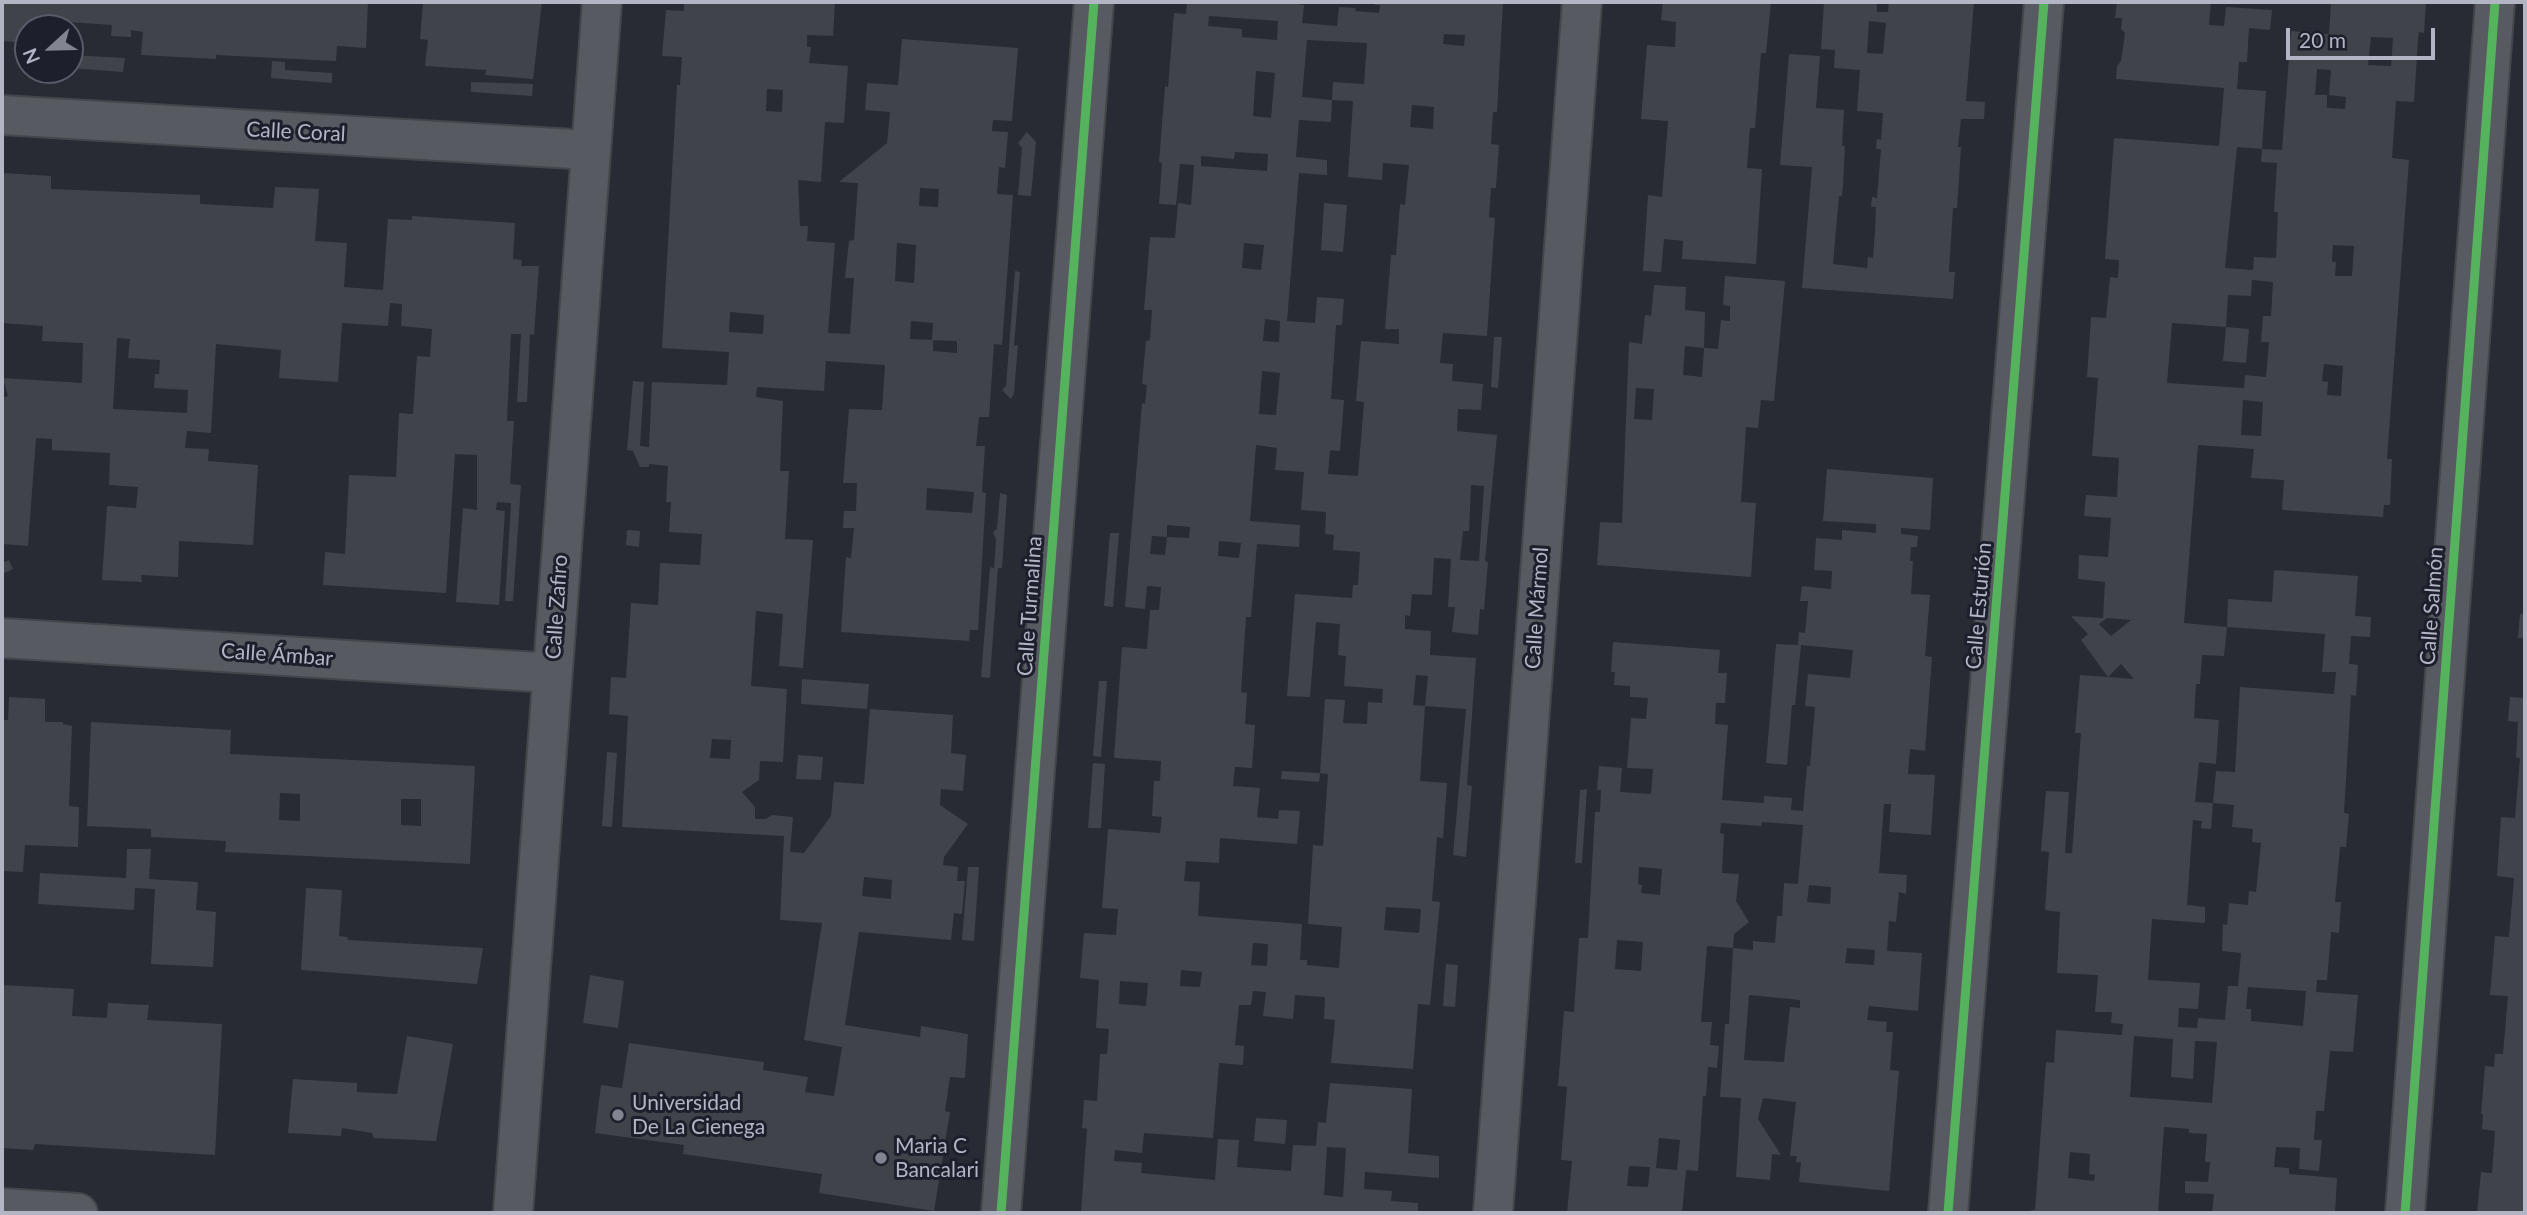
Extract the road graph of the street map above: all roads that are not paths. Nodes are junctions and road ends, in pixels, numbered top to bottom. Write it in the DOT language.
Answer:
graph roads {
  1 [pos="602,2"];
  2 [pos="1094,2"];
  3 [pos="1581,2"];
  4 [pos="2044,2"];
  5 [pos="2495,2"];
  6 [pos="2,115"];
  7 [pos="590,150"];
  8 [pos="2,638"];
  9 [pos="552,673"];
  10 [pos="2,1208"];
  11 [pos="78,1213"];
  12 [pos="513,1213"];
  13 [pos="1001,1213"];
  14 [pos="1493,1213"];
  15 [pos="1948,1213"];
  16 [pos="2405,1213"];
  1 -- 7 [label="street, Calle Zafiro"];
  2 -- 13 [label="street, Calle Turmalina"];
  3 -- 14 [label="street, Calle Mármol"];
  4 -- 15 [label="street, Calle Esturión"];
  5 -- 16 [label="street, Calle Salmón"];
  6 -- 7 [label="street, Calle Coral"];
  7 -- 9 [label="street, Calle Zafiro"];
  8 -- 9 [label="street, Calle Ámbar"];
  9 -- 12 [label="street, Calle Zafiro"];
  10 -- 11 [label="street"];
}
